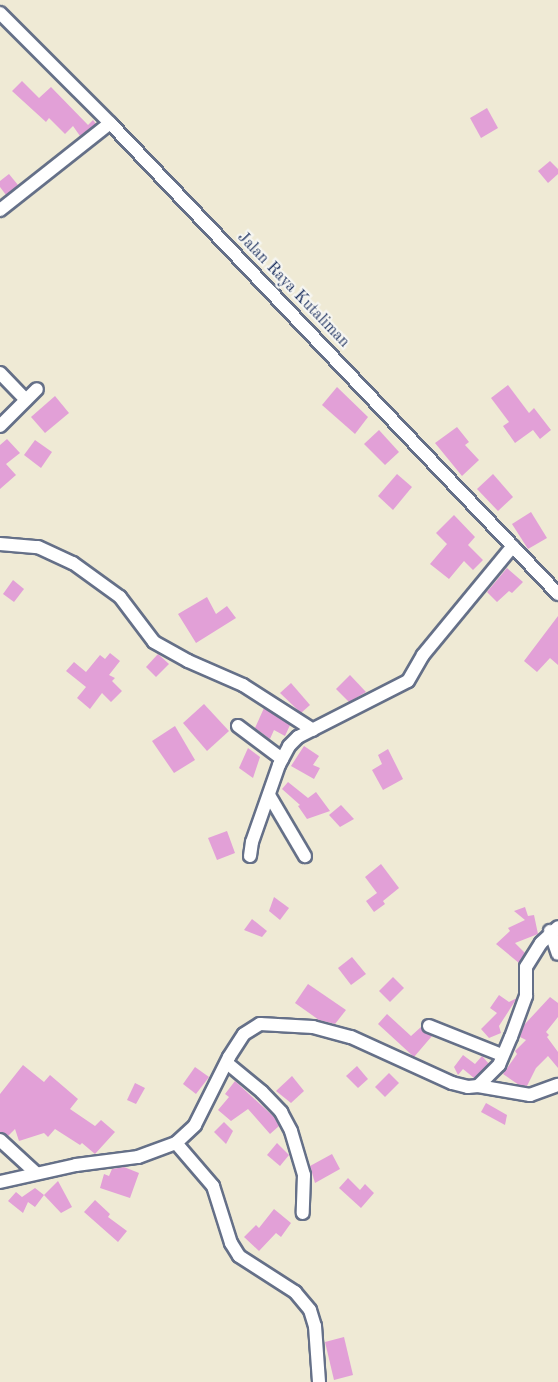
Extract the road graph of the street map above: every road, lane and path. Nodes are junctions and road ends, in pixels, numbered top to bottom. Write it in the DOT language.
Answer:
graph roads {
  1 [pos="0,13"];
  2 [pos="110,123"];
  3 [pos="0,210"];
  4 [pos="0,373"];
  5 [pos="38,389"];
  6 [pos="26,400"];
  7 [pos="0,426"];
  8 [pos="0,544"];
  9 [pos="513,546"];
  10 [pos="558,594"];
  11 [pos="238,726"];
  12 [pos="313,730"];
  13 [pos="282,759"];
  14 [pos="269,795"];
  15 [pos="250,856"];
  16 [pos="305,856"];
  17 [pos="554,929"];
  18 [pos="558,954"];
  19 [pos="429,1026"];
  20 [pos="502,1055"];
  21 [pos="227,1064"];
  22 [pos="558,1085"];
  23 [pos="478,1086"];
  24 [pos="0,1140"];
  25 [pos="176,1143"];
  26 [pos="36,1173"];
  27 [pos="0,1182"];
  28 [pos="303,1213"];
  29 [pos="319,1382"];
  1 -- 2 [label="street, Jalan Raya Kutaliman"];
  2 -- 3 [label="street"];
  2 -- 9 [label="street, Jalan Raya Kutaliman"];
  4 -- 6 [label="street"];
  5 -- 6 [label="street"];
  6 -- 7 [label="street"];
  8 -- 12 [label="street"];
  9 -- 10 [label="street, Jalan Raya Kutaliman"];
  9 -- 12 [label="street"];
  11 -- 13 [label="street"];
  12 -- 13 [label="street"];
  13 -- 14 [label="street"];
  14 -- 15 [label="street"];
  14 -- 16 [label="street"];
  17 -- 18 [label="street"];
  17 -- 20 [label="street"];
  19 -- 20 [label="street"];
  20 -- 23 [label="street"];
  21 -- 23 [label="street"];
  21 -- 25 [label="street"];
  21 -- 28 [label="street"];
  22 -- 23 [label="street"];
  24 -- 26 [label="street"];
  25 -- 26 [label="street"];
  25 -- 29 [label="street"];
  26 -- 27 [label="street"];
}
